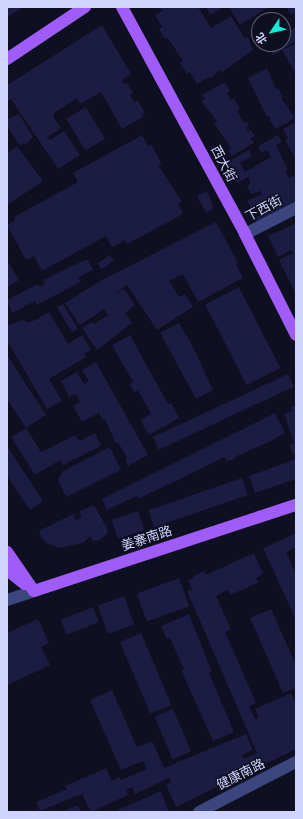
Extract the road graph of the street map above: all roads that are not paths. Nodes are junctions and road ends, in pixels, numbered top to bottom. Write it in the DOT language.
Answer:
graph roads {
  1 [pos="85,7"];
  2 [pos="122,7"];
  3 [pos="7,60"];
  4 [pos="296,208"];
  5 [pos="245,234"];
  6 [pos="296,335"];
  7 [pos="296,505"];
  8 [pos="7,552"];
  9 [pos="7,570"];
  10 [pos="34,591"];
  11 [pos="7,600"];
  12 [pos="296,762"];
  13 [pos="199,812"];
  1 -- 3 [label="main road"];
  2 -- 5 [label="main road, 西大街"];
  4 -- 5 [label="street, 下西街"];
  5 -- 6 [label="main road, 西大街"];
  7 -- 10 [label="main road, 姜寨南路"];
  8 -- 10 [label="main road"];
  9 -- 10 [label="main road"];
  10 -- 11 [label="street, 姜寨南路"];
  12 -- 13 [label="street, 健康南路"];
}
